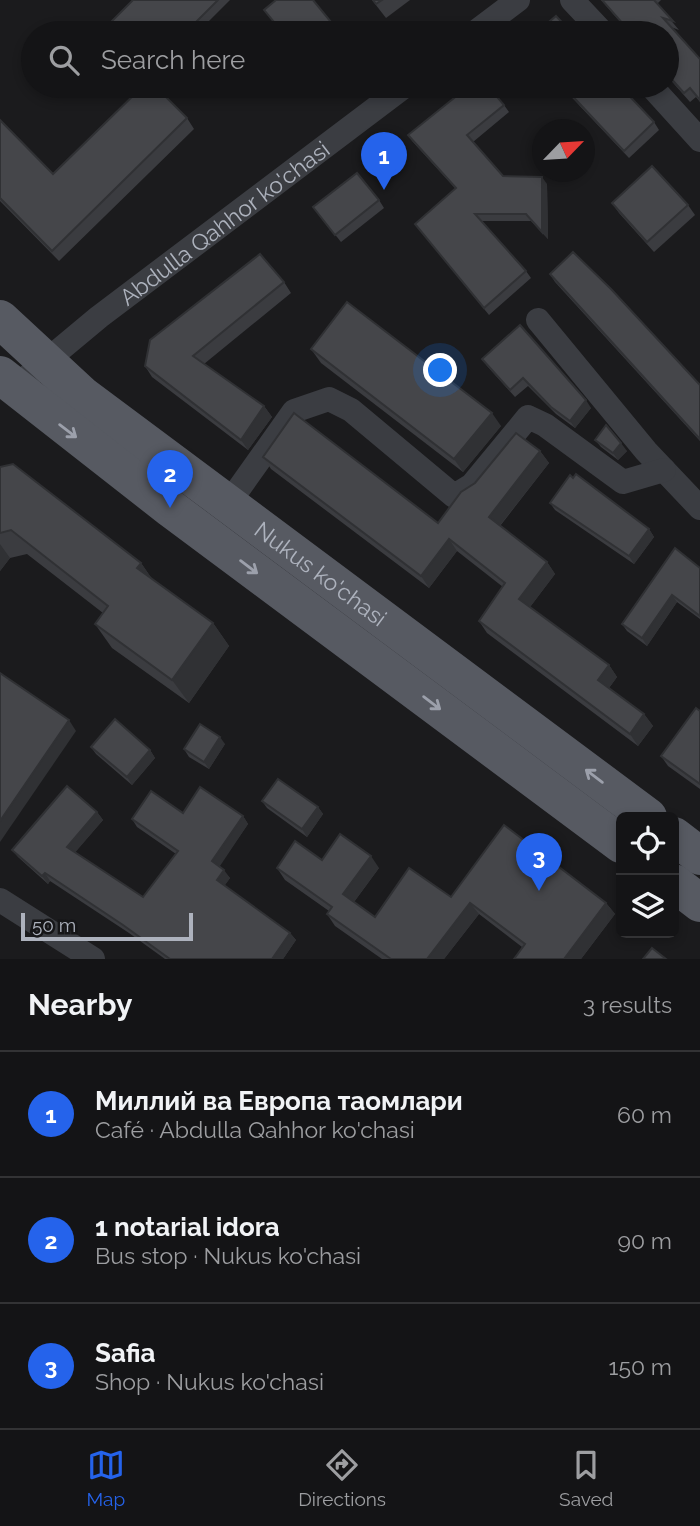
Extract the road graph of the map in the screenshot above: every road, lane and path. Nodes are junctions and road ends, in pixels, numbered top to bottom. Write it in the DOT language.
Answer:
graph roads {
  1 [pos="518,0"];
  2 [pos="572,0"];
  3 [pos="490,21"];
  4 [pos="592,21"];
  5 [pos="389,98"];
  6 [pos="661,98"];
  7 [pos="700,140"];
  8 [pos="0,319"];
  9 [pos="538,320"];
  10 [pos="45,362"];
  11 [pos="7,381"];
  12 [pos="664,470"];
  13 [pos="228,504"];
  14 [pos="700,508"];
  15 [pos="641,812"];
  16 [pos="616,840"];
  17 [pos="679,887"];
  18 [pos="0,901"];
  19 [pos="700,903"];
  20 [pos="93,959"];
  1 -- 3 [label="street"];
  2 -- 4 [label="street"];
  5 -- 10 [label="street, Abdulla Qahhor ko'chasi"];
  6 -- 7 [label="street"];
  8 -- 10 [label="main road, Nukus ko'chasi"];
  9 -- 12 [label="street"];
  10 -- 11 [label="street, Abdulla Qahhor ko'chasi"];
  10 -- 13 [label="main road, Nukus ko'chasi"];
  11 -- 16 [label="main road, Nukus ko'chasi, one-way"];
  12 -- 13 [label="street"];
  12 -- 14 [label="street"];
  15 -- 13 [label="main road, Nukus ko'chasi, one-way"];
  17 -- 19 [label="main road"];
  18 -- 20 [label="street"];
}
